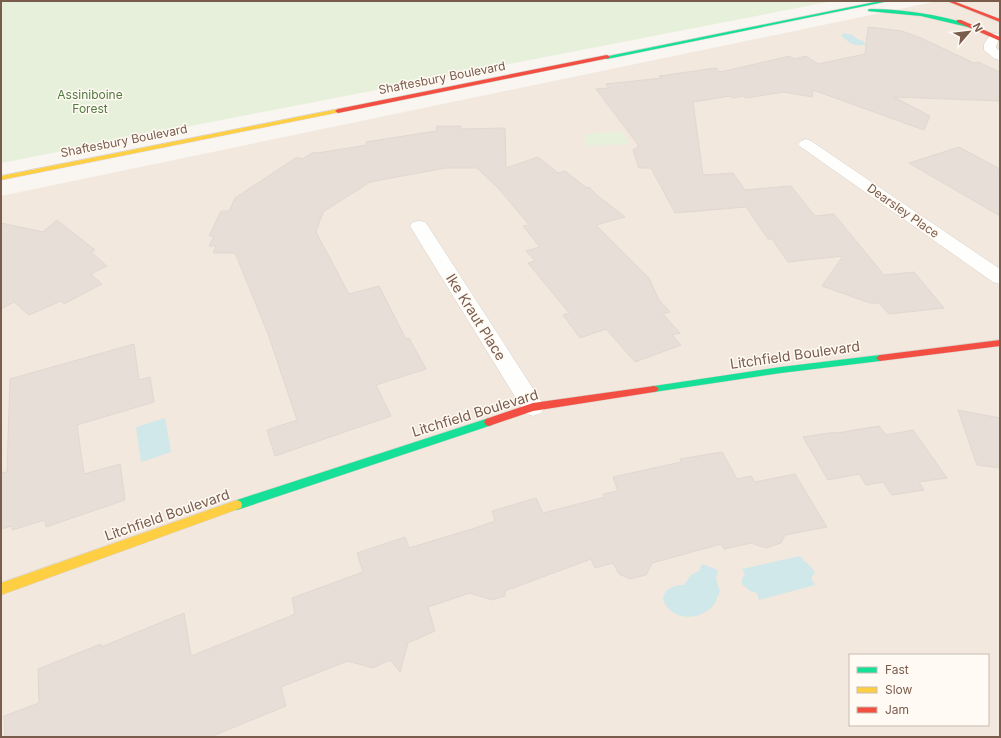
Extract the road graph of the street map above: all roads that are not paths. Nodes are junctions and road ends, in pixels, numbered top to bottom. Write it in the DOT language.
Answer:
graph roads {
  1 [pos="887,1"];
  2 [pos="949,1"];
  3 [pos="976,1"];
  4 [pos="920,4"];
  5 [pos="830,12"];
  6 [pos="1000,21"];
  7 [pos="972,27"];
  8 [pos="997,38"];
  9 [pos="1000,56"];
  10 [pos="806,144"];
  11 [pos="1,178"];
  12 [pos="419,226"];
  13 [pos="1000,278"];
  14 [pos="1000,344"];
  15 [pos="533,408"];
  16 [pos="1,589"];
  1 -- 5 [label="street, Shaftesbury Boulevard"];
  2 -- 6 [label="street"];
  3 -- 6 [label="street"];
  4 -- 7 [label="street"];
  5 -- 7 [label="street"];
  5 -- 11 [label="street, Shaftesbury Boulevard"];
  7 -- 8 [label="street"];
  8 -- 9 [label="street"];
  10 -- 13 [label="street, Dearsley Place"];
  12 -- 15 [label="street, Ike Kraut Place"];
  14 -- 15 [label="street, Litchfield Boulevard"];
  15 -- 16 [label="street, Litchfield Boulevard"];
}
